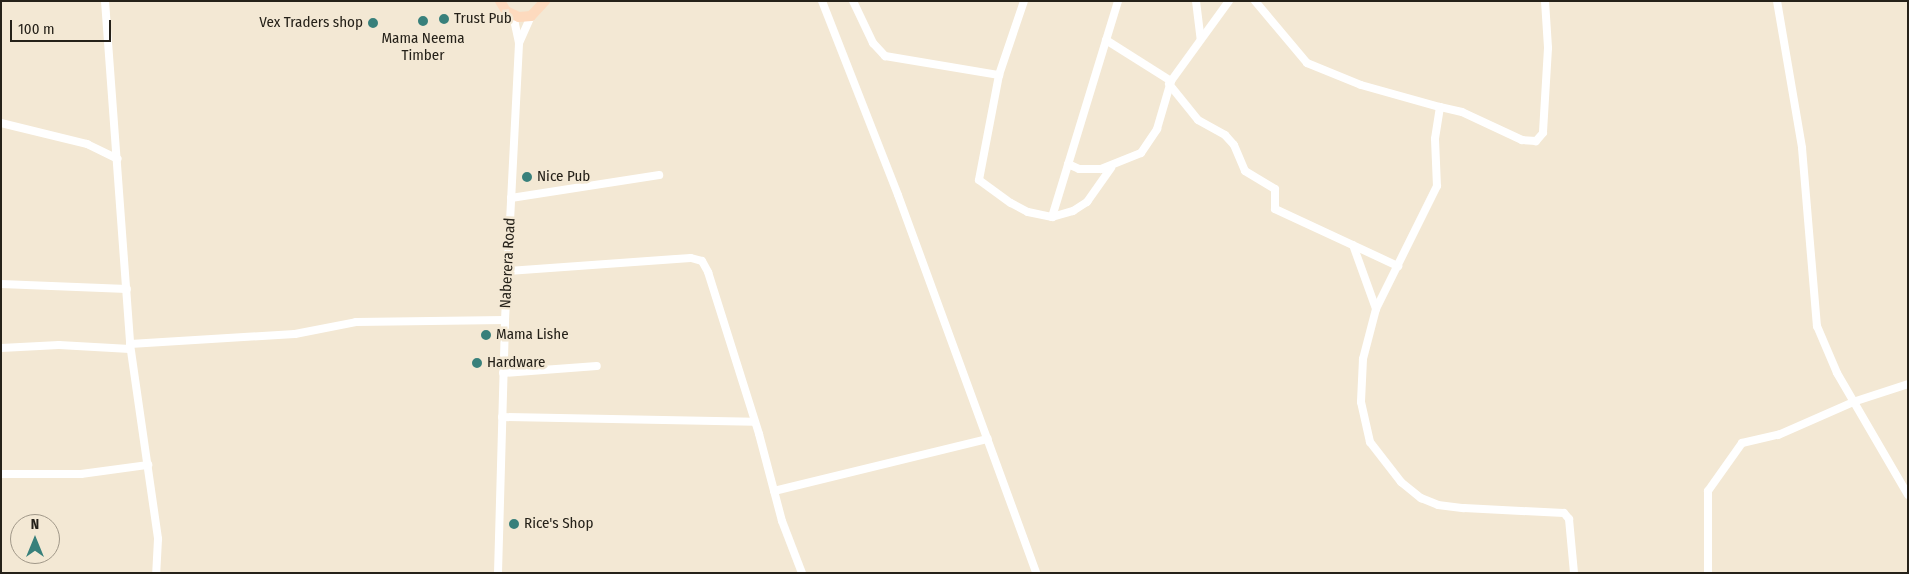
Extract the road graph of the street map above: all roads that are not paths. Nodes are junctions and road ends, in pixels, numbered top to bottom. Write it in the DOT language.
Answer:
graph roads {
  1 [pos="105,1"];
  2 [pos="822,1"];
  3 [pos="853,1"];
  4 [pos="1024,1"];
  5 [pos="1118,1"];
  6 [pos="1196,1"];
  7 [pos="1229,1"];
  8 [pos="1255,1"];
  9 [pos="1546,1"];
  10 [pos="1777,1"];
  11 [pos="547,2"];
  12 [pos="498,3"];
  13 [pos="513,15"];
  14 [pos="531,16"];
  15 [pos="1201,39"];
  16 [pos="1106,40"];
  17 [pos="519,43"];
  18 [pos="999,75"];
  19 [pos="1170,82"];
  20 [pos="1440,107"];
  21 [pos="1,123"];
  22 [pos="118,159"];
  23 [pos="1068,164"];
  24 [pos="1111,168"];
  25 [pos="659,175"];
  26 [pos="512,198"];
  27 [pos="1052,217"];
  28 [pos="1353,245"];
  29 [pos="1398,266"];
  30 [pos="508,271"];
  31 [pos="1,284"];
  32 [pos="127,289"];
  33 [pos="1376,309"];
  34 [pos="504,320"];
  35 [pos="130,347"];
  36 [pos="1,348"];
  37 [pos="597,366"];
  38 [pos="503,373"];
  39 [pos="1908,379"];
  40 [pos="1908,384"];
  41 [pos="1888,390"];
  42 [pos="1853,402"];
  43 [pos="502,417"];
  44 [pos="754,422"];
  45 [pos="988,439"];
  46 [pos="148,465"];
  47 [pos="1,474"];
  48 [pos="1908,478"];
  49 [pos="1899,482"];
  50 [pos="774,491"];
  51 [pos="1908,495"];
  52 [pos="156,573"];
  53 [pos="498,573"];
  54 [pos="802,573"];
  55 [pos="1036,573"];
  56 [pos="1574,573"];
  57 [pos="1708,573"];
  1 -- 22 [label="street"];
  2 -- 45 [label="street"];
  3 -- 18 [label="street"];
  4 -- 18 [label="street"];
  5 -- 16 [label="street"];
  6 -- 15 [label="street"];
  7 -- 15 [label="street"];
  8 -- 20 [label="street"];
  9 -- 20 [label="street"];
  10 -- 42 [label="street"];
  11 -- 14 [label="main road"];
  12 -- 13 [label="main road"];
  13 -- 14 [label="main road"];
  13 -- 17 [label="street, Naberera Road"];
  14 -- 17 [label="street, Naberera Road"];
  15 -- 19 [label="street"];
  16 -- 19 [label="street"];
  16 -- 23 [label="street"];
  17 -- 26 [label="street, Naberera Road"];
  18 -- 27 [label="street"];
  19 -- 24 [label="street"];
  19 -- 28 [label="street"];
  20 -- 29 [label="street"];
  21 -- 22 [label="street"];
  22 -- 32 [label="street"];
  23 -- 24 [label="street"];
  23 -- 27 [label="street"];
  24 -- 27 [label="street"];
  25 -- 26 [label="street"];
  26 -- 30 [label="street, Naberera Road"];
  28 -- 29 [label="street"];
  28 -- 33 [label="street"];
  29 -- 33 [label="street"];
  30 -- 34 [label="street, Naberera Road"];
  30 -- 44 [label="street"];
  31 -- 32 [label="street"];
  32 -- 35 [label="street"];
  33 -- 56 [label="street"];
  34 -- 35 [label="street"];
  34 -- 38 [label="street, Naberera Road"];
  35 -- 36 [label="street"];
  35 -- 46 [label="street"];
  37 -- 38 [label="street"];
  38 -- 43 [label="street, Naberera Road"];
  39 -- 41 [label="street"];
  40 -- 41 [label="street"];
  41 -- 42 [label="street"];
  42 -- 49 [label="street"];
  42 -- 57 [label="street"];
  43 -- 44 [label="street"];
  43 -- 53 [label="street, Naberera Road"];
  44 -- 50 [label="street"];
  45 -- 50 [label="street"];
  45 -- 55 [label="street"];
  46 -- 47 [label="street"];
  46 -- 52 [label="street"];
  48 -- 49 [label="street"];
  49 -- 51 [label="street"];
  50 -- 54 [label="street"];
}
